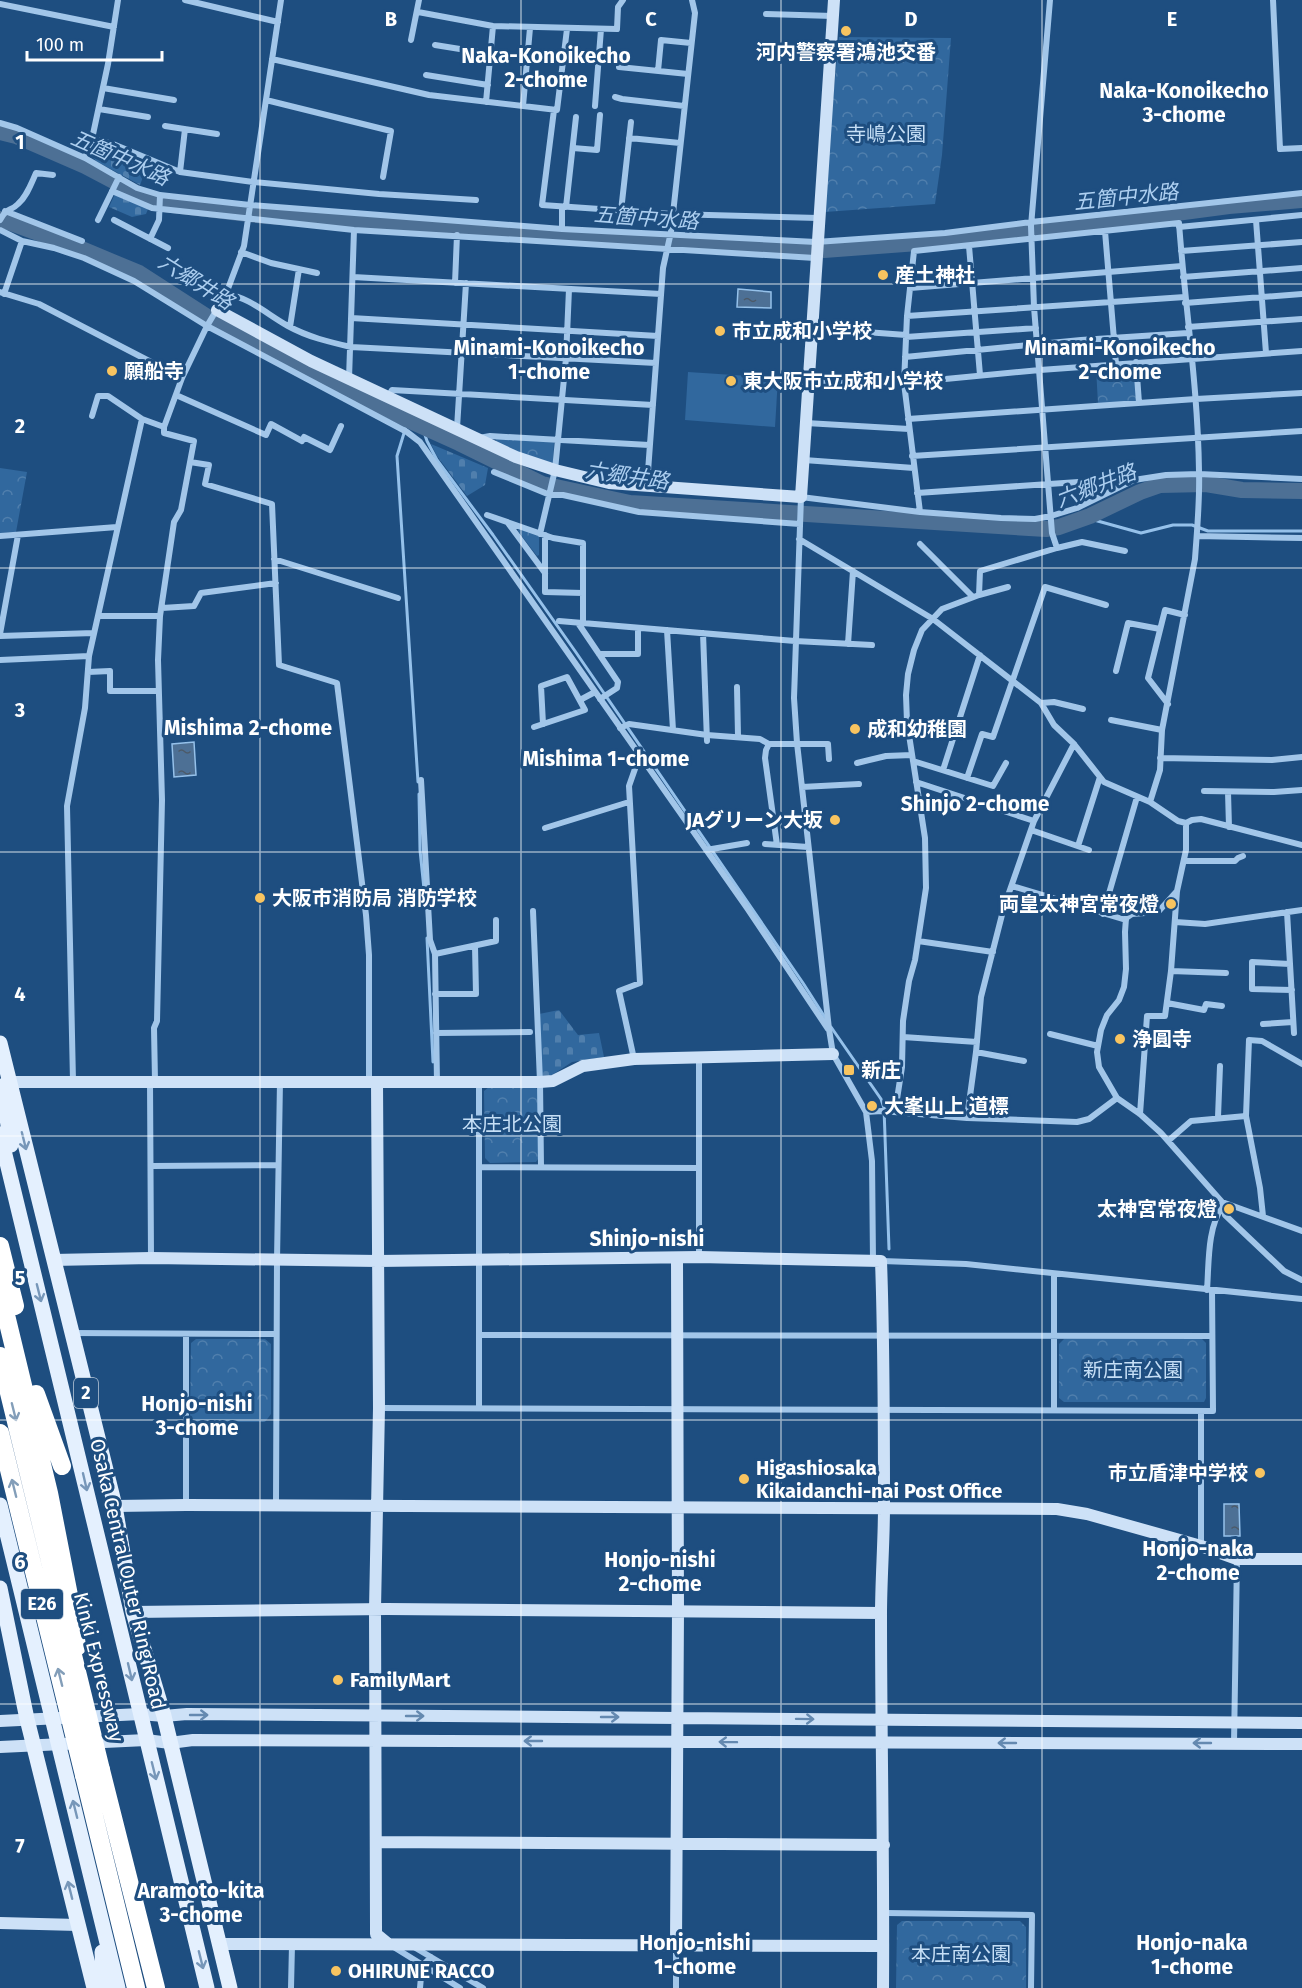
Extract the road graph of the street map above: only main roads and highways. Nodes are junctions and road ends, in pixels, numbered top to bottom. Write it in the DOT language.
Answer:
graph roads {
  1 [pos="0,1043"];
  2 [pos="0,1062"];
  3 [pos="0,1134"];
  4 [pos="25,1234"];
  5 [pos="0,1246"];
  6 [pos="0,1290"];
  7 [pos="0,1356"];
  8 [pos="0,1433"];
  9 [pos="62,1466"];
  10 [pos="0,1505"];
  11 [pos="0,1590"];
  12 [pos="80,1684"];
  13 [pos="84,1775"];
  14 [pos="194,1837"];
  15 [pos="99,1910"];
  16 [pos="190,1916"];
  17 [pos="156,1986"];
  18 [pos="94,1988"];
  19 [pos="104,1988"];
  20 [pos="118,1988"];
  21 [pos="125,1988"];
  22 [pos="136,1988"];
  23 [pos="207,1988"];
  24 [pos="230,1988"];
  1 -- 14 [label="main road, 2, one-way"];
  2 -- 4 [label="main road"];
  3 -- 4 [label="main road, Osaka Central Outer Ring Road / 2"];
  4 -- 16 [label="main road, Osaka Central Outer Ring Road / 2, one-way"];
  5 -- 9 [label="highway"];
  6 -- 12 [label="highway, bridge"];
  7 -- 12 [label="highway, Kinki Expressway / E26, one-way, bridge"];
  13 -- 8 [label="highway, Kinki Expressway / E26, one-way, bridge"];
  15 -- 10 [label="main road, one-way"];
  18 -- 11 [label="main road, one-way"];
  12 -- 17 [label="highway, Kinki Expressway / E26, bridge"];
  13 -- 21 [label="highway"];
  13 -- 22 [label="highway, Kinki Expressway / E26"];
  14 -- 16 [label="main road"];
  14 -- 24 [label="main road, 2"];
  15 -- 19 [label="main road"];
  15 -- 20 [label="main road"];
  16 -- 23 [label="main road, Osaka Central Outer Ring Road / 2, one-way"];
}
